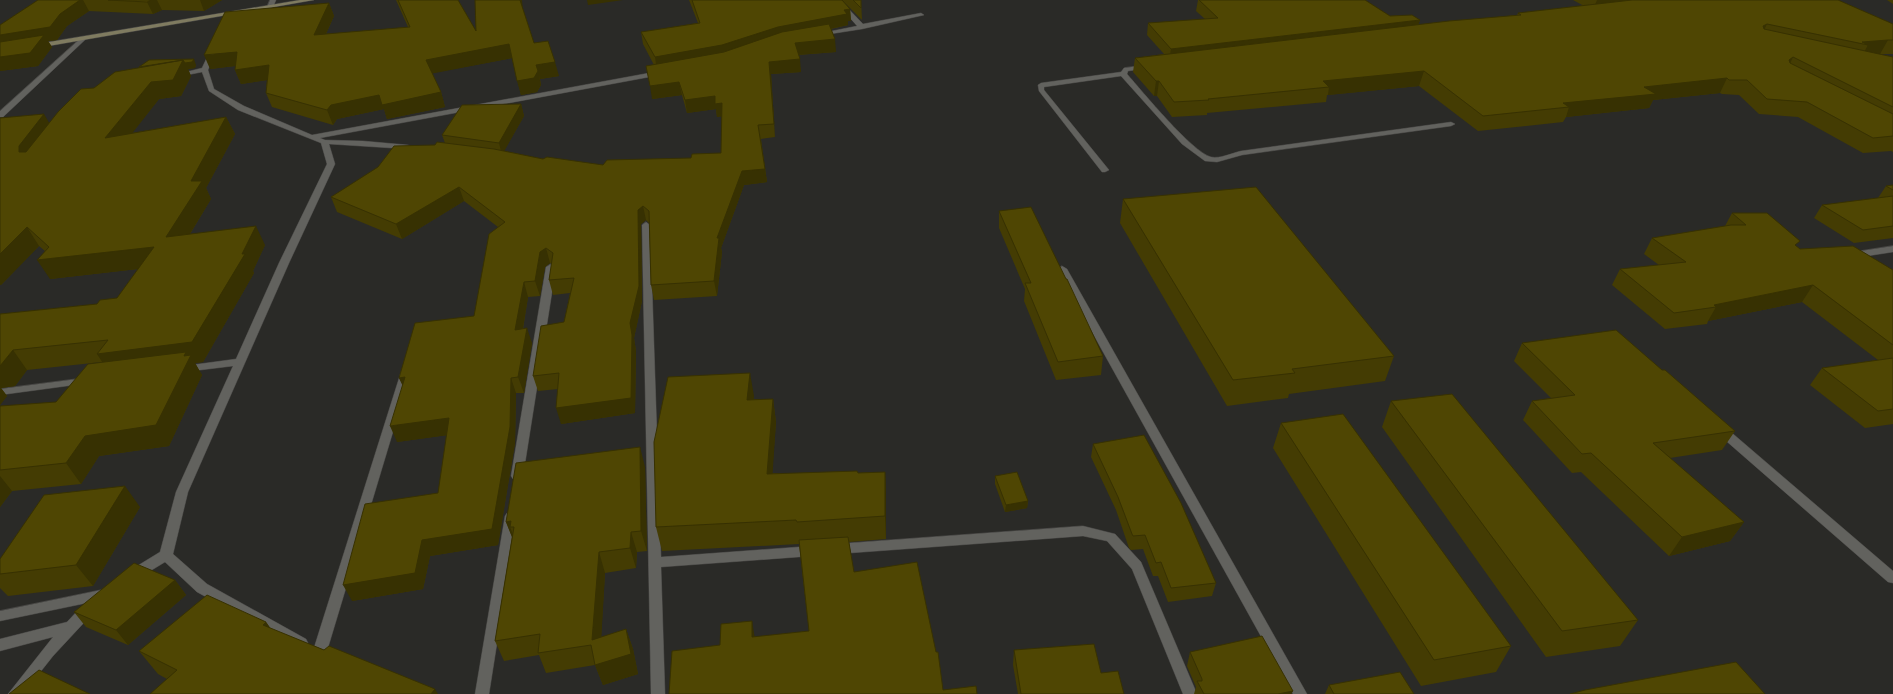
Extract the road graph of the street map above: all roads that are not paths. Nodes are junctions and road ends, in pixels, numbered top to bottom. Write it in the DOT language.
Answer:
graph roads {
  1 [pos="311,0"];
  2 [pos="837,0"];
  3 [pos="271,3"];
  4 [pos="229,14"];
  5 [pos="921,15"];
  6 [pos="862,27"];
  7 [pos="223,28"];
  8 [pos="811,36"];
  9 [pos="84,38"];
  10 [pos="217,42"];
  11 [pos="31,48"];
  12 [pos="1157,66"];
  13 [pos="205,70"];
  14 [pos="670,71"];
  15 [pos="1123,74"];
  16 [pos="168,77"];
  17 [pos="0,115"];
  18 [pos="1452,124"];
  19 [pos="311,137"];
  20 [pos="324,142"];
  21 [pos="418,148"];
  22 [pos="1105,170"];
  23 [pos="646,225"];
  24 [pos="1893,248"];
  25 [pos="1857,264"];
  26 [pos="551,267"];
  27 [pos="1062,269"];
  28 [pos="409,361"];
  29 [pos="240,362"];
  30 [pos="170,371"];
  31 [pos="93,380"];
  32 [pos="0,392"];
  33 [pos="1711,422"];
  34 [pos="516,484"];
  35 [pos="512,508"];
  36 [pos="166,555"];
  37 [pos="655,562"];
  38 [pos="1893,578"];
  39 [pos="101,595"];
  40 [pos="0,616"];
  41 [pos="71,627"];
  42 [pos="0,645"];
  43 [pos="15,694"];
  44 [pos="482,694"];
  45 [pos="658,694"];
  46 [pos="1190,694"];
  47 [pos="1300,694"];
  1 -- 3 [label="street"];
  2 -- 6 [label="street"];
  3 -- 4 [label="street"];
  4 -- 7 [label="street"];
  4 -- 9 [label="street"];
  5 -- 6 [label="street"];
  6 -- 8 [label="street"];
  9 -- 11 [label="street"];
  9 -- 17 [label="street"];
  10 -- 13 [label="street"];
  12 -- 15 [label="street"];
  13 -- 16 [label="street"];
  13 -- 19 [label="street"];
  14 -- 19 [label="street"];
  15 -- 18 [label="street"];
  15 -- 22 [label="street"];
  19 -- 20 [label="street"];
  20 -- 21 [label="street"];
  20 -- 29 [label="street"];
  23 -- 37 [label="street"];
  24 -- 25 [label="street"];
  26 -- 34 [label="street"];
  27 -- 47 [label="street"];
  28 -- 36 [label="street"];
  29 -- 30 [label="street"];
  29 -- 36 [label="street"];
  31 -- 32 [label="street"];
  33 -- 38 [label="street"];
  35 -- 44 [label="street"];
  36 -- 39 [label="street"];
  37 -- 45 [label="street"];
  37 -- 46 [label="street"];
  39 -- 40 [label="street"];
  39 -- 41 [label="street"];
  41 -- 42 [label="street"];
  41 -- 43 [label="street"];
}
